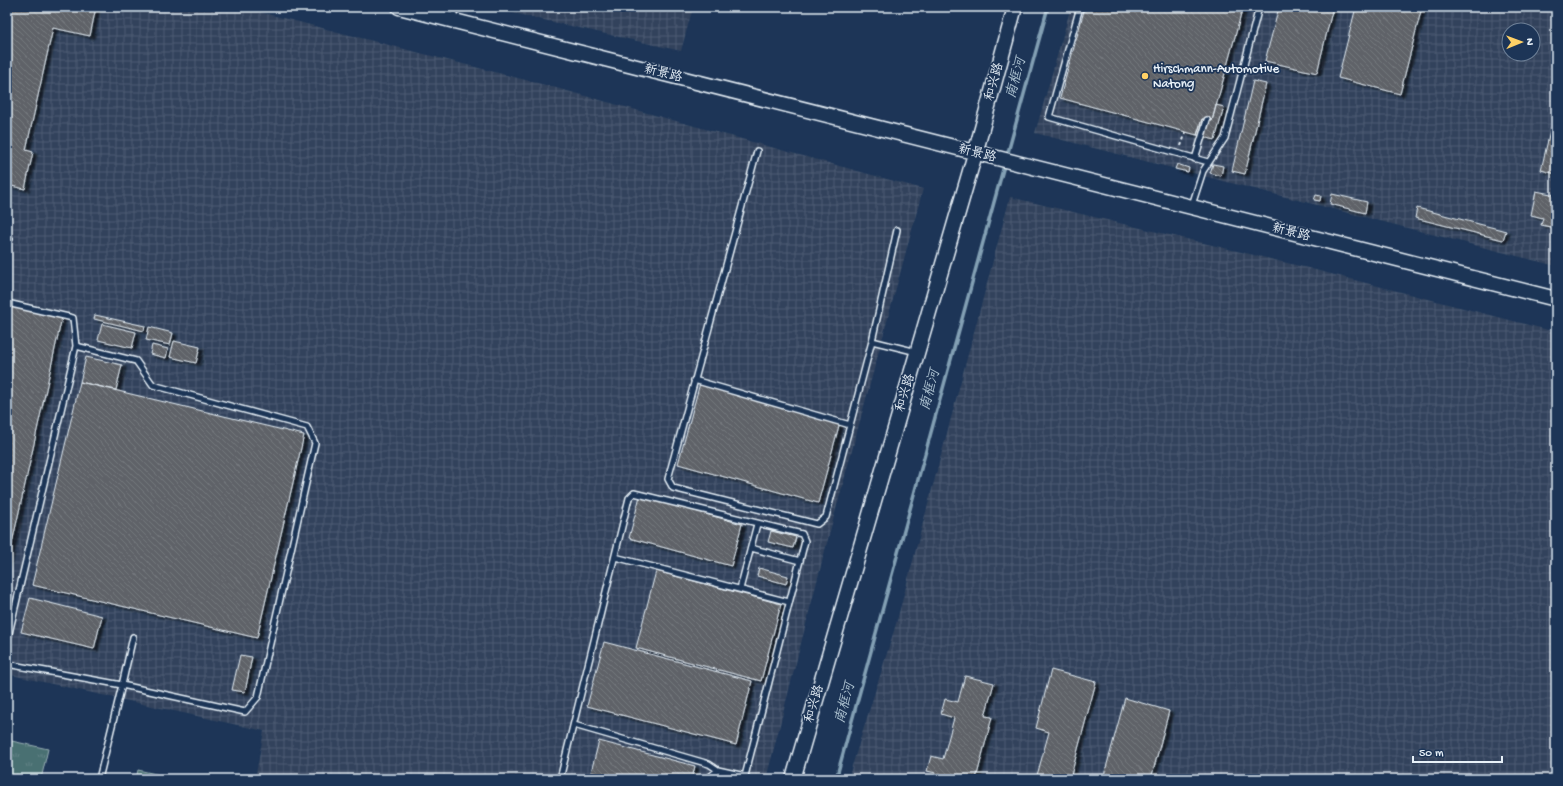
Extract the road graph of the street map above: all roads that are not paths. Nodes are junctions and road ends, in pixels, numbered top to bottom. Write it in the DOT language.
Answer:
graph roads {
  1 [pos="399,7"];
  2 [pos="1015,7"];
  3 [pos="1080,7"];
  4 [pos="1259,7"];
  5 [pos="454,14"];
  6 [pos="1207,120"];
  7 [pos="757,151"];
  8 [pos="976,154"];
  9 [pos="1196,158"];
  10 [pos="1208,162"];
  11 [pos="1192,208"];
  12 [pos="897,230"];
  13 [pos="1556,300"];
  14 [pos="7,303"];
  15 [pos="872,340"];
  16 [pos="76,346"];
  17 [pos="918,352"];
  18 [pos="694,380"];
  19 [pos="850,424"];
  20 [pos="757,524"];
  21 [pos="751,548"];
  22 [pos="615,557"];
  23 [pos="800,561"];
  24 [pos="740,589"];
  25 [pos="789,602"];
  26 [pos="133,636"];
  27 [pos="7,642"];
  28 [pos="7,664"];
  29 [pos="122,685"];
  30 [pos="574,725"];
  31 [pos="718,770"];
  32 [pos="747,778"];
  33 [pos="99,779"];
  34 [pos="560,779"];
  35 [pos="710,779"];
  36 [pos="793,779"];
  1 -- 5 [label="street, 新景路"];
  2 -- 8 [label="street, 和兴路"];
  3 -- 9 [label="lane"];
  4 -- 10 [label="lane"];
  5 -- 8 [label="street, 新景路"];
  6 -- 9 [label="lane"];
  7 -- 18 [label="lane"];
  8 -- 11 [label="street, 新景路"];
  8 -- 17 [label="street, 和兴路"];
  9 -- 10 [label="lane"];
  10 -- 11 [label="lane"];
  11 -- 13 [label="street, 新景路"];
  12 -- 15 [label="lane"];
  14 -- 16 [label="lane"];
  15 -- 17 [label="lane"];
  15 -- 19 [label="lane"];
  16 -- 27 [label="lane"];
  16 -- 29 [label="lane"];
  17 -- 36 [label="street, 和兴路"];
  18 -- 19 [label="lane"];
  18 -- 19 [label="lane"];
  20 -- 21 [label="lane"];
  20 -- 22 [label="lane"];
  20 -- 23 [label="lane"];
  21 -- 23 [label="lane"];
  21 -- 24 [label="lane"];
  22 -- 24 [label="lane"];
  22 -- 30 [label="lane"];
  23 -- 25 [label="lane"];
  24 -- 25 [label="lane"];
  25 -- 32 [label="lane"];
  26 -- 29 [label="lane"];
  28 -- 29 [label="lane"];
  29 -- 33 [label="lane"];
  30 -- 31 [label="lane"];
  30 -- 34 [label="lane"];
  31 -- 32 [label="lane"];
  31 -- 35 [label="lane"];
}
